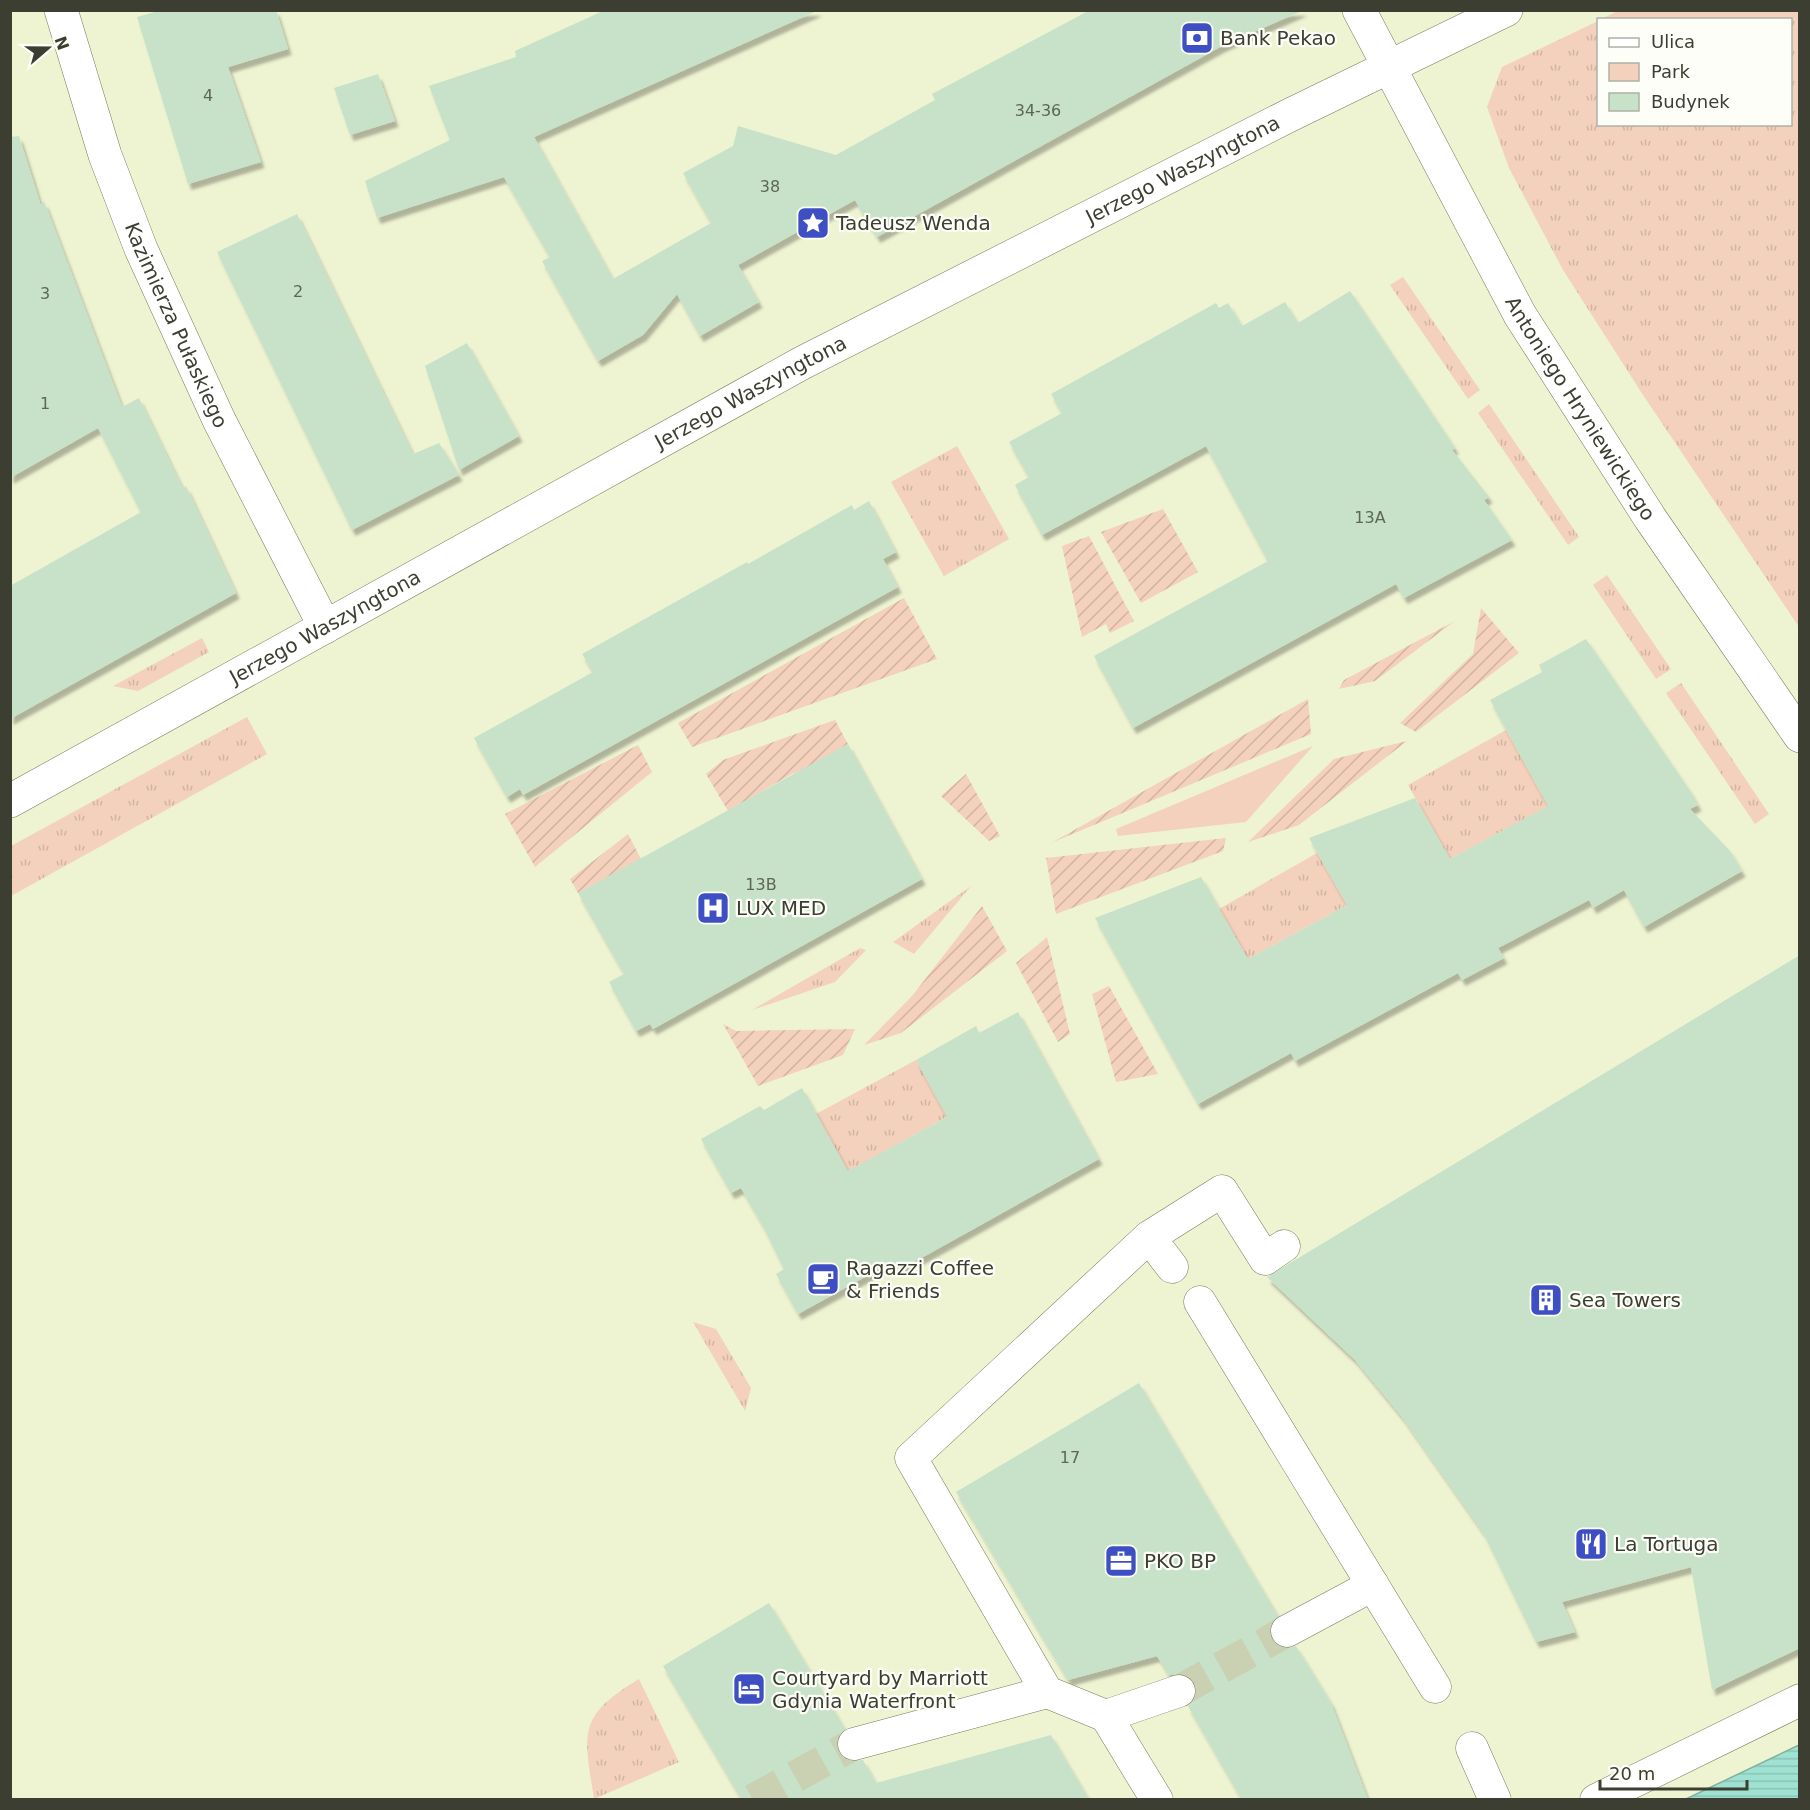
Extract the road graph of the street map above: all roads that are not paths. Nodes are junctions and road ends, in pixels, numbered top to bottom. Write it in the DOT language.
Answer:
graph roads {
  1 [pos="61,10"];
  2 [pos="1359,10"];
  3 [pos="1506,10"];
  4 [pos="1388,67"];
  5 [pos="325,627"];
  6 [pos="1800,736"];
  7 [pos="10,801"];
  8 [pos="1149,1237"];
  9 [pos="1284,1246"];
  10 [pos="1172,1267"];
  11 [pos="1200,1302"];
  12 [pos="1373,1585"];
  13 [pos="1287,1631"];
  14 [pos="1435,1687"];
  15 [pos="1179,1691"];
  16 [pos="1047,1692"];
  17 [pos="1800,1700"];
  18 [pos="1106,1716"];
  19 [pos="854,1744"];
  20 [pos="1472,1748"];
  21 [pos="1157,1800"];
  22 [pos="1495,1800"];
  23 [pos="1596,1800"];
  1 -- 5 [label="street, Kazimierza Pułaskiego"];
  2 -- 4 [label="street, Antoniego Hryniewickiego"];
  3 -- 4 [label="street, Jerzego Waszyngtona"];
  4 -- 5 [label="street, Jerzego Waszyngtona"];
  4 -- 6 [label="street, Antoniego Hryniewickiego"];
  5 -- 7 [label="street, Jerzego Waszyngtona"];
  8 -- 9 [label="street"];
  8 -- 10 [label="street"];
  8 -- 16 [label="street"];
  11 -- 12 [label="street"];
  12 -- 13 [label="street"];
  12 -- 14 [label="street"];
  15 -- 18 [label="street"];
  16 -- 18 [label="street"];
  16 -- 19 [label="street"];
  17 -- 23 [label="street"];
  18 -- 21 [label="street"];
  20 -- 22 [label="street"];
}
